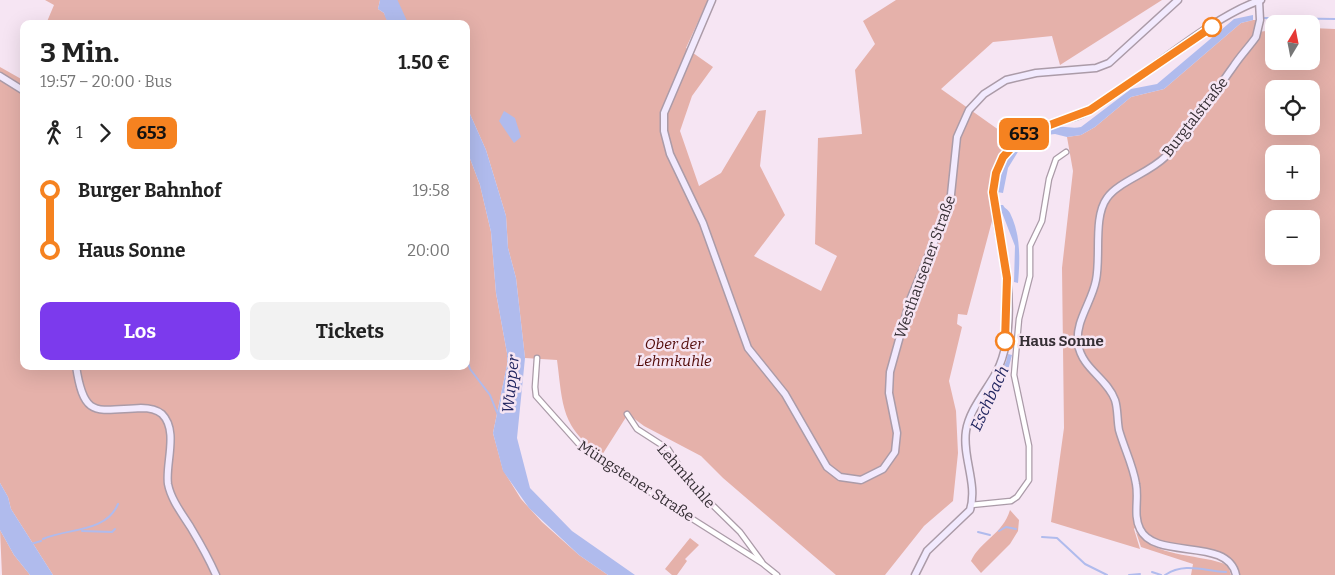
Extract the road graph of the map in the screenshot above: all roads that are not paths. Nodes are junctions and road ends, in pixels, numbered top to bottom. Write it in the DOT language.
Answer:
graph roads {
  1 [pos="712,0"];
  2 [pos="1178,0"];
  3 [pos="1260,0"];
  4 [pos="0,76"];
  5 [pos="20,88"];
  6 [pos="1066,152"];
  7 [pos="537,358"];
  8 [pos="77,370"];
  9 [pos="627,414"];
  10 [pos="973,505"];
  11 [pos="762,563"];
  12 [pos="216,575"];
  13 [pos="777,575"];
  14 [pos="915,575"];
  15 [pos="1236,575"];
  1 -- 2 [label="main road, Westhausener Straße"];
  3 -- 10 [label="main road"];
  3 -- 15 [label="main road, Burgtalstraße"];
  4 -- 5 [label="main road"];
  6 -- 10 [label="street"];
  7 -- 11 [label="street, Müngstener Straße"];
  8 -- 12 [label="main road"];
  9 -- 11 [label="street, Lehmkuhle"];
  10 -- 14 [label="main road"];
  11 -- 13 [label="street, Müngstener Straße"];
}
